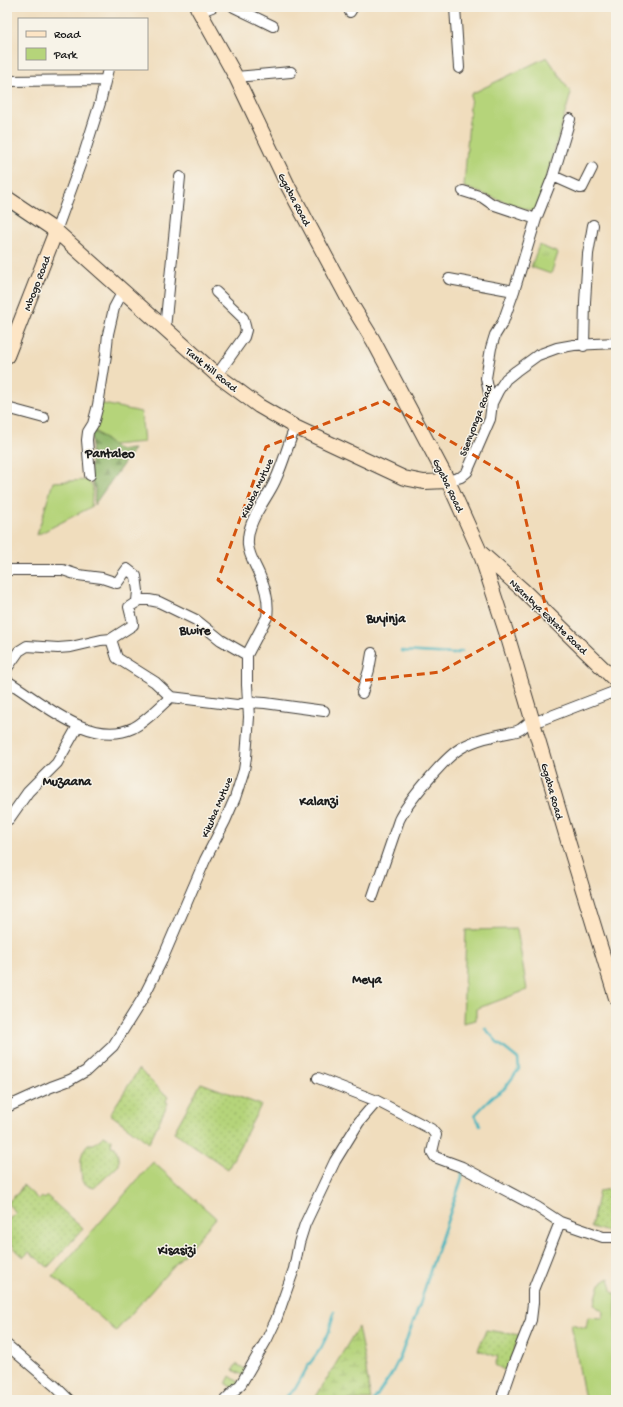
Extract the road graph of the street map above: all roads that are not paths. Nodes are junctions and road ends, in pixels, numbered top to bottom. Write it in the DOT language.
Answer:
graph roads {
  1 [pos="234,7"];
  2 [pos="455,7"];
  3 [pos="202,9"];
  4 [pos="273,26"];
  5 [pos="459,68"];
  6 [pos="108,70"];
  7 [pos="291,72"];
  8 [pos="236,77"];
  9 [pos="105,80"];
  10 [pos="7,82"];
  11 [pos="570,119"];
  12 [pos="592,168"];
  13 [pos="552,176"];
  14 [pos="180,177"];
  15 [pos="462,191"];
  16 [pos="7,198"];
  17 [pos="536,219"];
  18 [pos="593,225"];
  19 [pos="56,231"];
  20 [pos="449,279"];
  21 [pos="123,291"];
  22 [pos="216,292"];
  23 [pos="514,292"];
  24 [pos="165,329"];
  25 [pos="616,343"];
  26 [pos="584,346"];
  27 [pos="7,356"];
  28 [pos="217,375"];
  29 [pos="492,403"];
  30 [pos="7,408"];
  31 [pos="44,418"];
  32 [pos="295,427"];
  33 [pos="90,475"];
  34 [pos="448,481"];
  35 [pos="480,552"];
  36 [pos="7,570"];
  37 [pos="137,601"];
  38 [pos="111,639"];
  39 [pos="372,653"];
  40 [pos="247,655"];
  41 [pos="7,668"];
  42 [pos="7,681"];
  43 [pos="616,681"];
  44 [pos="616,691"];
  45 [pos="362,693"];
  46 [pos="171,697"];
  47 [pos="248,702"];
  48 [pos="324,711"];
  49 [pos="532,721"];
  50 [pos="78,726"];
  51 [pos="9,819"];
  52 [pos="373,896"];
  53 [pos="616,998"];
  54 [pos="318,1078"];
  55 [pos="377,1101"];
  56 [pos="7,1107"];
  57 [pos="560,1222"];
  58 [pos="616,1237"];
  59 [pos="7,1345"];
  60 [pos="70,1400"];
  61 [pos="225,1400"];
  62 [pos="503,1400"];
  1 -- 4 [label="street"];
  2 -- 5 [label="street"];
  3 -- 8 [label="main road, Ggaba Road"];
  6 -- 9 [label="street"];
  7 -- 8 [label="street"];
  8 -- 34 [label="main road, Ggaba Road"];
  9 -- 10 [label="street"];
  9 -- 19 [label="street"];
  11 -- 13 [label="street"];
  12 -- 13 [label="street"];
  13 -- 17 [label="street"];
  14 -- 24 [label="street"];
  15 -- 17 [label="street"];
  16 -- 19 [label="main road, Tank Hill Road"];
  17 -- 23 [label="street"];
  18 -- 26 [label="street"];
  19 -- 21 [label="main road, Tank Hill Road"];
  19 -- 27 [label="main road, Mbogo Road"];
  20 -- 23 [label="street"];
  21 -- 24 [label="main road, Tank Hill Road"];
  21 -- 33 [label="street"];
  22 -- 28 [label="street"];
  23 -- 29 [label="street"];
  24 -- 28 [label="main road, Tank Hill Road"];
  25 -- 26 [label="street, Ssenyonga Road"];
  26 -- 29 [label="street, Ssenyonga Road"];
  28 -- 32 [label="main road, Tank Hill Road"];
  29 -- 34 [label="street, Ssenyonga Road"];
  30 -- 31 [label="street"];
  32 -- 34 [label="main road, Tank Hill Road"];
  32 -- 40 [label="street, Kikuba Mutwe"];
  34 -- 35 [label="main road, Ggaba Road"];
  35 -- 43 [label="main road, Nsambya Estate Road"];
  35 -- 49 [label="main road, Ggaba Road"];
  36 -- 37 [label="street"];
  37 -- 38 [label="street"];
  37 -- 40 [label="street"];
  38 -- 41 [label="street"];
  38 -- 46 [label="street"];
  39 -- 45 [label="street"];
  40 -- 47 [label="street, Kikuba Mutwe"];
  42 -- 50 [label="street"];
  44 -- 49 [label="street"];
  46 -- 47 [label="street"];
  46 -- 50 [label="street"];
  47 -- 48 [label="street"];
  47 -- 56 [label="street, Kikuba Mutwe"];
  49 -- 52 [label="street"];
  49 -- 53 [label="main road, Ggaba Road"];
  50 -- 51 [label="street"];
  54 -- 55 [label="street"];
  55 -- 57 [label="street"];
  55 -- 61 [label="street"];
  57 -- 58 [label="street"];
  57 -- 62 [label="street"];
  59 -- 60 [label="street"];
}
